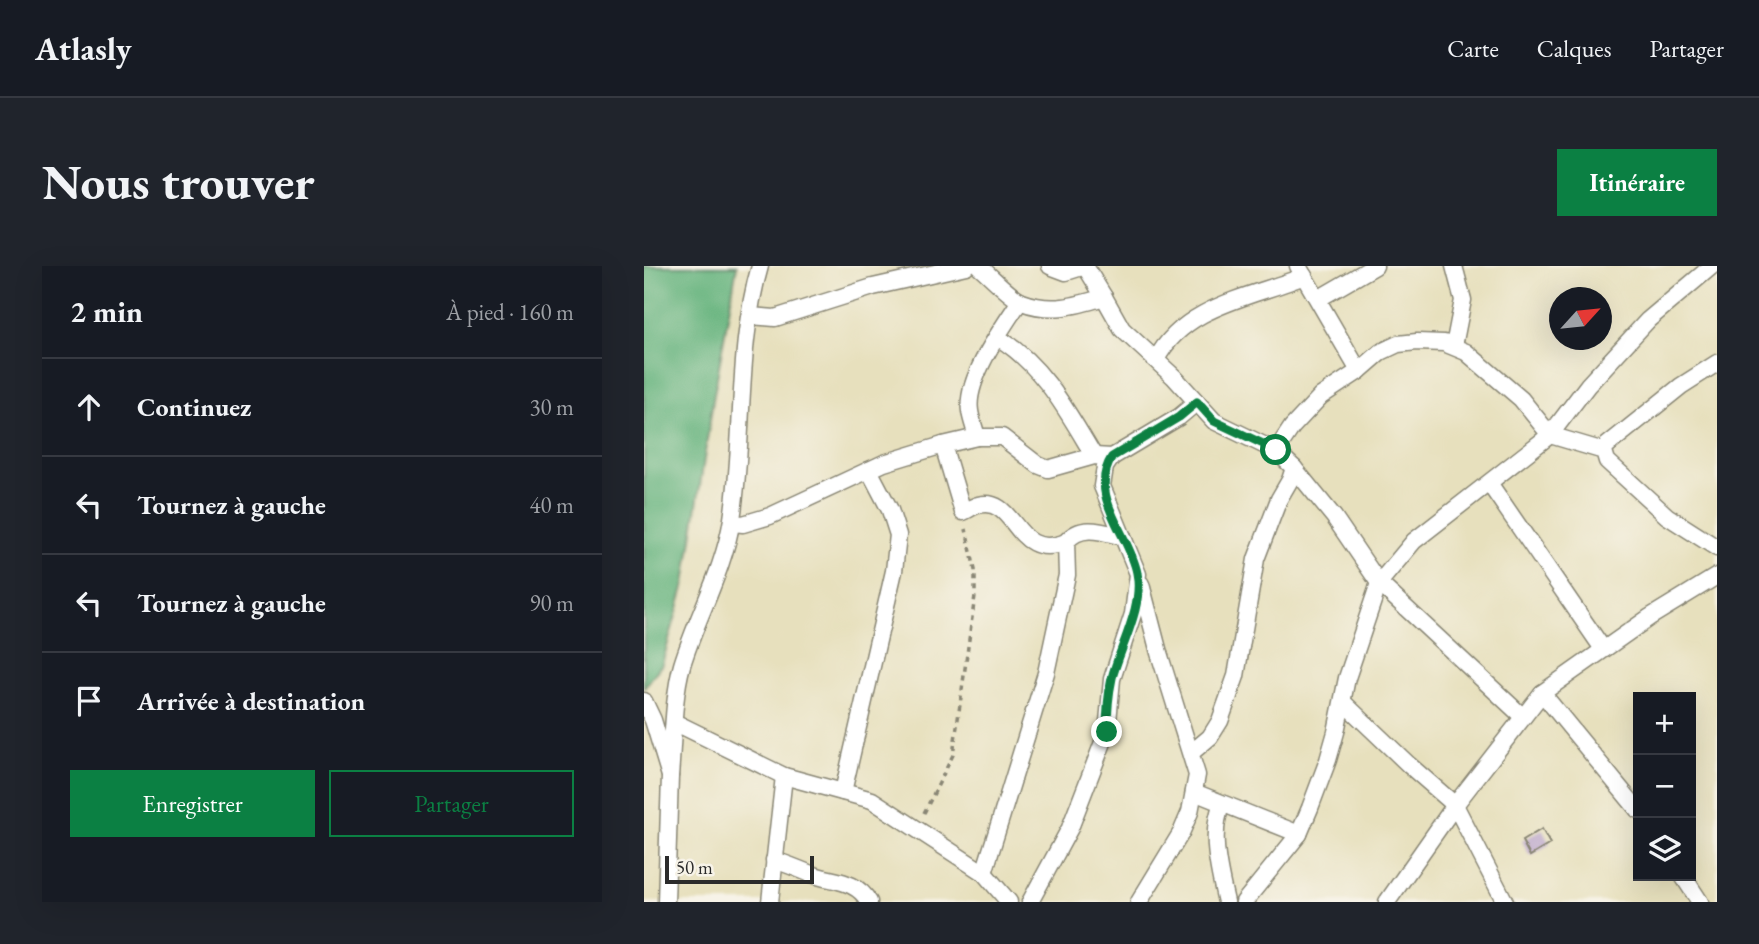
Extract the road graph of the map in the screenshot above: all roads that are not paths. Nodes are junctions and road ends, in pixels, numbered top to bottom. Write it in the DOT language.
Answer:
graph roads {
  1 [pos="760,266"];
  2 [pos="967,266"];
  3 [pos="979,266"];
  4 [pos="1051,266"];
  5 [pos="1085,266"];
  6 [pos="1375,266"];
  7 [pos="1712,266"];
  8 [pos="1460,269"];
  9 [pos="1301,271"];
  10 [pos="1104,297"];
  11 [pos="1318,299"];
  12 [pos="1020,301"];
  13 [pos="750,316"];
  14 [pos="997,337"];
  15 [pos="1454,346"];
  16 [pos="1156,360"];
  17 [pos="1717,363"];
  18 [pos="1359,371"];
  19 [pos="1197,402"];
  20 [pos="1550,435"];
  21 [pos="977,437"];
  22 [pos="943,444"];
  23 [pos="1276,450"];
  24 [pos="1604,452"];
  25 [pos="1094,456"];
  26 [pos="1112,457"];
  27 [pos="1294,468"];
  28 [pos="869,470"];
  29 [pos="1489,483"];
  30 [pos="732,523"];
  31 [pos="1123,537"];
  32 [pos="1066,542"];
  33 [pos="1717,548"];
  34 [pos="1138,574"];
  35 [pos="1717,576"];
  36 [pos="1378,583"];
  37 [pos="1603,649"];
  38 [pos="1542,693"];
  39 [pos="644,701"];
  40 [pos="1343,702"];
  41 [pos="1523,717"];
  42 [pos="674,722"];
  43 [pos="1191,753"];
  44 [pos="670,776"];
  45 [pos="783,776"];
  46 [pos="843,792"];
  47 [pos="1194,792"];
  48 [pos="1222,804"];
  49 [pos="1633,804"];
  50 [pos="1455,805"];
  51 [pos="1299,834"];
  52 [pos="774,859"];
  53 [pos="984,873"];
  54 [pos="1685,881"];
  55 [pos="666,902"];
  56 [pos="770,902"];
  57 [pos="869,902"];
  58 [pos="1009,902"];
  59 [pos="1030,902"];
  60 [pos="1139,902"];
  61 [pos="1226,902"];
  62 [pos="1244,902"];
  63 [pos="1387,902"];
  64 [pos="1505,902"];
  65 [pos="1700,902"];
  1 -- 13 [label="street"];
  2 -- 13 [label="street"];
  3 -- 12 [label="street"];
  4 -- 5 [label="street"];
  5 -- 10 [label="street"];
  6 -- 11 [label="street"];
  7 -- 20 [label="street"];
  8 -- 15 [label="street"];
  9 -- 11 [label="street"];
  9 -- 16 [label="street"];
  10 -- 12 [label="street"];
  10 -- 16 [label="street"];
  11 -- 18 [label="street"];
  12 -- 14 [label="street"];
  13 -- 30 [label="street"];
  14 -- 21 [label="street"];
  14 -- 25 [label="street"];
  15 -- 18 [label="street"];
  15 -- 20 [label="street"];
  16 -- 19 [label="street"];
  17 -- 24 [label="street"];
  18 -- 23 [label="street"];
  19 -- 23 [label="street"];
  19 -- 26 [label="street"];
  20 -- 24 [label="street"];
  20 -- 29 [label="street"];
  21 -- 22 [label="street"];
  21 -- 25 [label="street"];
  22 -- 28 [label="street"];
  22 -- 32 [label="street"];
  23 -- 27 [label="street"];
  24 -- 33 [label="street"];
  25 -- 26 [label="street"];
  26 -- 31 [label="street"];
  27 -- 36 [label="street"];
  27 -- 43 [label="street"];
  28 -- 30 [label="street"];
  28 -- 46 [label="street"];
  29 -- 36 [label="street"];
  29 -- 37 [label="street"];
  30 -- 42 [label="street"];
  31 -- 32 [label="street"];
  31 -- 34 [label="street"];
  32 -- 53 [label="street"];
  34 -- 43 [label="street"];
  34 -- 59 [label="street"];
  35 -- 37 [label="street"];
  36 -- 40 [label="street"];
  36 -- 41 [label="street"];
  37 -- 38 [label="street"];
  38 -- 41 [label="street"];
  38 -- 49 [label="street"];
  39 -- 44 [label="street"];
  40 -- 50 [label="street"];
  40 -- 51 [label="street"];
  41 -- 50 [label="street"];
  42 -- 44 [label="street"];
  42 -- 45 [label="street"];
  43 -- 47 [label="street"];
  44 -- 55 [label="street"];
  45 -- 46 [label="street"];
  45 -- 52 [label="street"];
  46 -- 53 [label="street"];
  47 -- 48 [label="street"];
  47 -- 60 [label="street"];
  48 -- 51 [label="street"];
  48 -- 61 [label="street"];
  50 -- 63 [label="street"];
  50 -- 64 [label="street"];
  51 -- 62 [label="street"];
  52 -- 56 [label="street"];
  52 -- 57 [label="street"];
  53 -- 58 [label="street"];
  54 -- 65 [label="street"];
}
